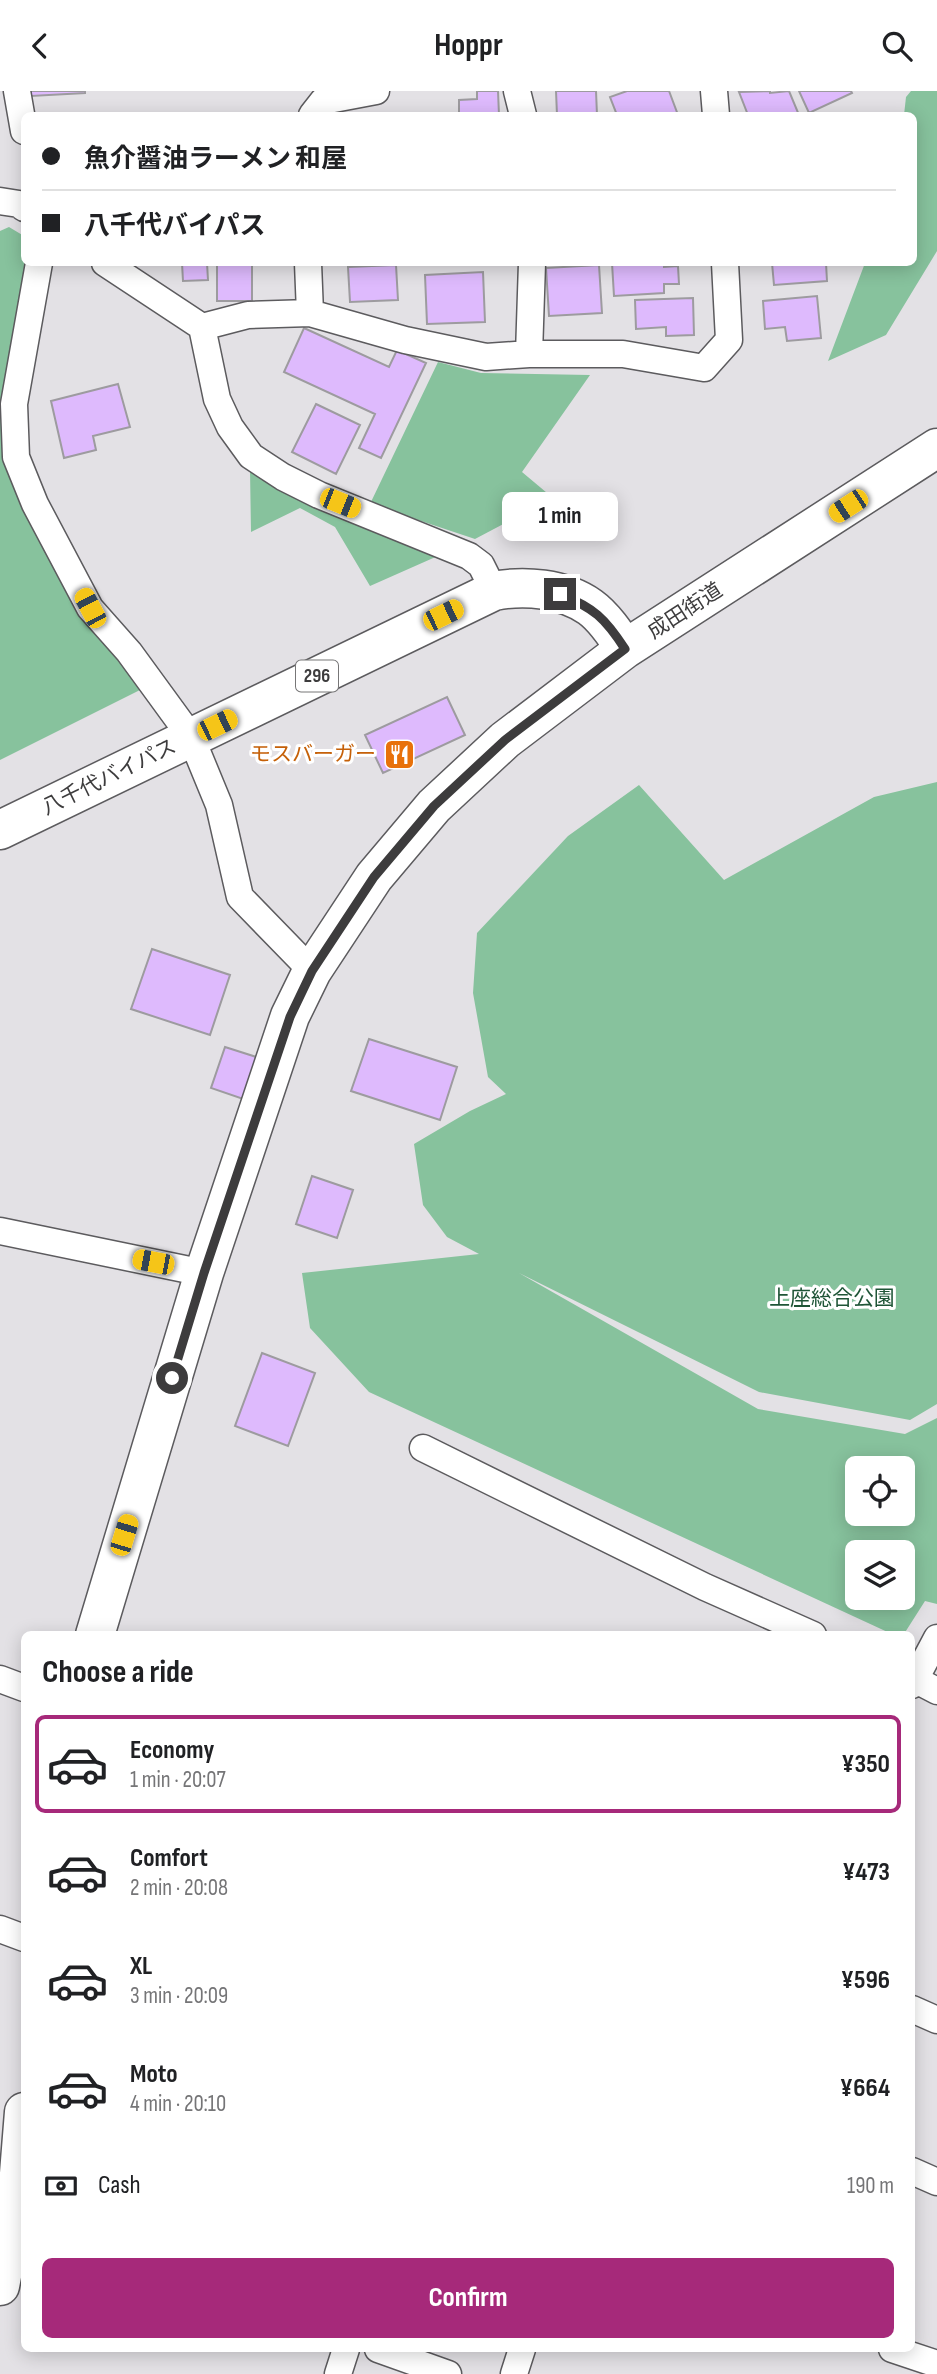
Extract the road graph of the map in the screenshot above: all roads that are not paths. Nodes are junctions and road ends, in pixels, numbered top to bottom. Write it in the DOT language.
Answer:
graph roads {
  1 [pos="17,91"];
  2 [pos="376,91"];
  3 [pos="517,91"];
  4 [pos="715,91"];
  5 [pos="314,112"];
  6 [pos="522,112"];
  7 [pos="716,112"];
  8 [pos="21,114"];
  9 [pos="0,201"];
  10 [pos="21,206"];
  11 [pos="38,266"];
  12 [pos="110,266"];
  13 [pos="308,266"];
  14 [pos="532,266"];
  15 [pos="725,266"];
  16 [pos="310,313"];
  17 [pos="202,327"];
  18 [pos="529,354"];
  19 [pos="937,448"];
  20 [pos="494,591"];
  21 [pos="625,649"];
  22 [pos="191,737"];
  23 [pos="0,830"];
  24 [pos="312,971"];
  25 [pos="0,1231"];
  26 [pos="204,1273"];
  27 [pos="422,1448"];
  28 [pos="96,1631"];
  29 [pos="804,1631"];
  30 [pos="937,1638"];
  31 [pos="0,1679"];
  32 [pos="919,1683"];
  33 [pos="21,1687"];
  34 [pos="0,1929"];
  35 [pos="21,1937"];
  36 [pos="915,2010"];
  37 [pos="937,2020"];
  38 [pos="21,2149"];
  39 [pos="915,2172"];
  40 [pos="937,2182"];
  41 [pos="0,2286"];
  42 [pos="345,2352"];
  43 [pos="386,2352"];
  44 [pos="521,2352"];
  45 [pos="901,2352"];
  46 [pos="937,2364"];
  47 [pos="338,2374"];
  48 [pos="448,2374"];
  49 [pos="514,2374"];
  1 -- 8 [label="street"];
  2 -- 5 [label="street"];
  3 -- 6 [label="street"];
  4 -- 7 [label="street"];
  9 -- 10 [label="street"];
  11 -- 22 [label="street"];
  12 -- 17 [label="street"];
  13 -- 16 [label="street"];
  14 -- 18 [label="street"];
  15 -- 18 [label="street"];
  16 -- 17 [label="street"];
  16 -- 18 [label="street"];
  17 -- 20 [label="street"];
  19 -- 21 [label="highway, 成田街道"];
  20 -- 21 [label="highway, 八千代バイパス / 296"];
  20 -- 22 [label="highway, 八千代バイパス / 296"];
  21 -- 24 [label="highway, 成田街道"];
  22 -- 23 [label="highway, 八千代バイパス / 296"];
  22 -- 24 [label="street"];
  24 -- 26 [label="highway, 成田街道"];
  25 -- 26 [label="street"];
  26 -- 28 [label="highway, 成田街道"];
  27 -- 29 [label="street"];
  30 -- 32 [label="street"];
  31 -- 33 [label="street"];
  34 -- 35 [label="street"];
  36 -- 37 [label="street"];
  38 -- 41 [label="highway"];
  39 -- 40 [label="street"];
  42 -- 47 [label="street"];
  43 -- 48 [label="street"];
  44 -- 49 [label="street"];
  45 -- 46 [label="street"];
}
